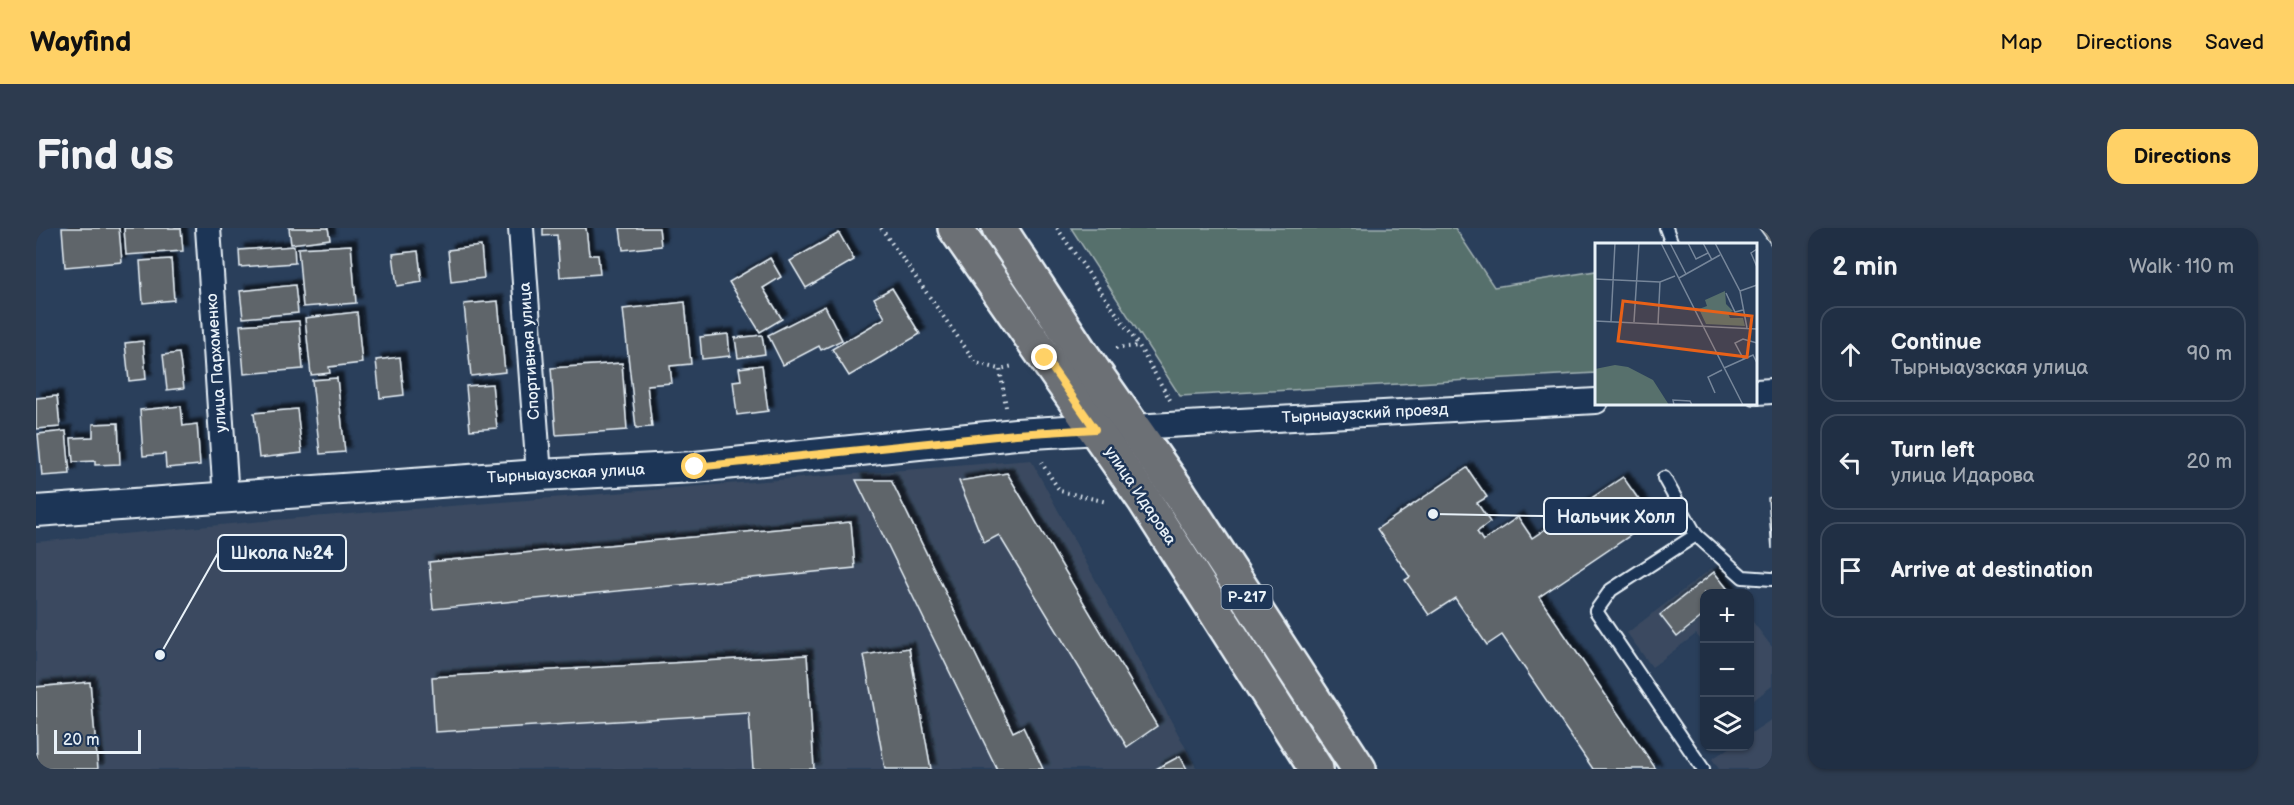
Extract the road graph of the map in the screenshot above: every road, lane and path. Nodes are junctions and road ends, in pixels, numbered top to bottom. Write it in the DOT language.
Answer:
graph roads {
  1 [pos="208,228"];
  2 [pos="521,228"];
  3 [pos="881,228"];
  4 [pos="955,228"];
  5 [pos="999,228"];
  6 [pos="1057,228"];
  7 [pos="1666,228"];
  8 [pos="1672,243"];
  9 [pos="1139,346"];
  10 [pos="1108,349"];
  11 [pos="1019,364"];
  12 [pos="1000,369"];
  13 [pos="1772,391"];
  14 [pos="1757,392"];
  15 [pos="1171,401"];
  16 [pos="1595,401"];
  17 [pos="1006,407"];
  18 [pos="1133,427"];
  19 [pos="1095,429"];
  20 [pos="1035,454"];
  21 [pos="539,475"];
  22 [pos="1664,478"];
  23 [pos="226,498"];
  24 [pos="1112,504"];
  25 [pos="36,511"];
  26 [pos="1695,535"];
  27 [pos="1772,579"];
  28 [pos="1316,769"];
  29 [pos="1359,769"];
  30 [pos="1704,769"];
  1 -- 23 [label="street, улица Пархоменко"];
  2 -- 21 [label="street, Спортивная улица"];
  3 -- 12 [label="path"];
  4 -- 19 [label="main road, улица Идарова / Р-217"];
  5 -- 18 [label="main road, улица Идарова / Р-217"];
  6 -- 9 [label="path"];
  7 -- 8 [label="lane"];
  9 -- 10 [label="path"];
  9 -- 15 [label="path"];
  11 -- 12 [label="path"];
  12 -- 17 [label="path"];
  13 -- 14 [label="street"];
  16 -- 18 [label="street, Тырныаузский проезд"];
  18 -- 19 [label="street, Тырныаузская улица"];
  18 -- 29 [label="main road, улица Идарова / Р-217"];
  19 -- 21 [label="street, Тырныаузская улица"];
  19 -- 28 [label="main road, улица Идарова / Р-217"];
  20 -- 24 [label="path"];
  21 -- 23 [label="street, Тырныаузская улица"];
  22 -- 26 [label="lane"];
  23 -- 25 [label="street, Тырныаузская улица"];
  26 -- 27 [label="lane"];
  26 -- 30 [label="lane"];
}
